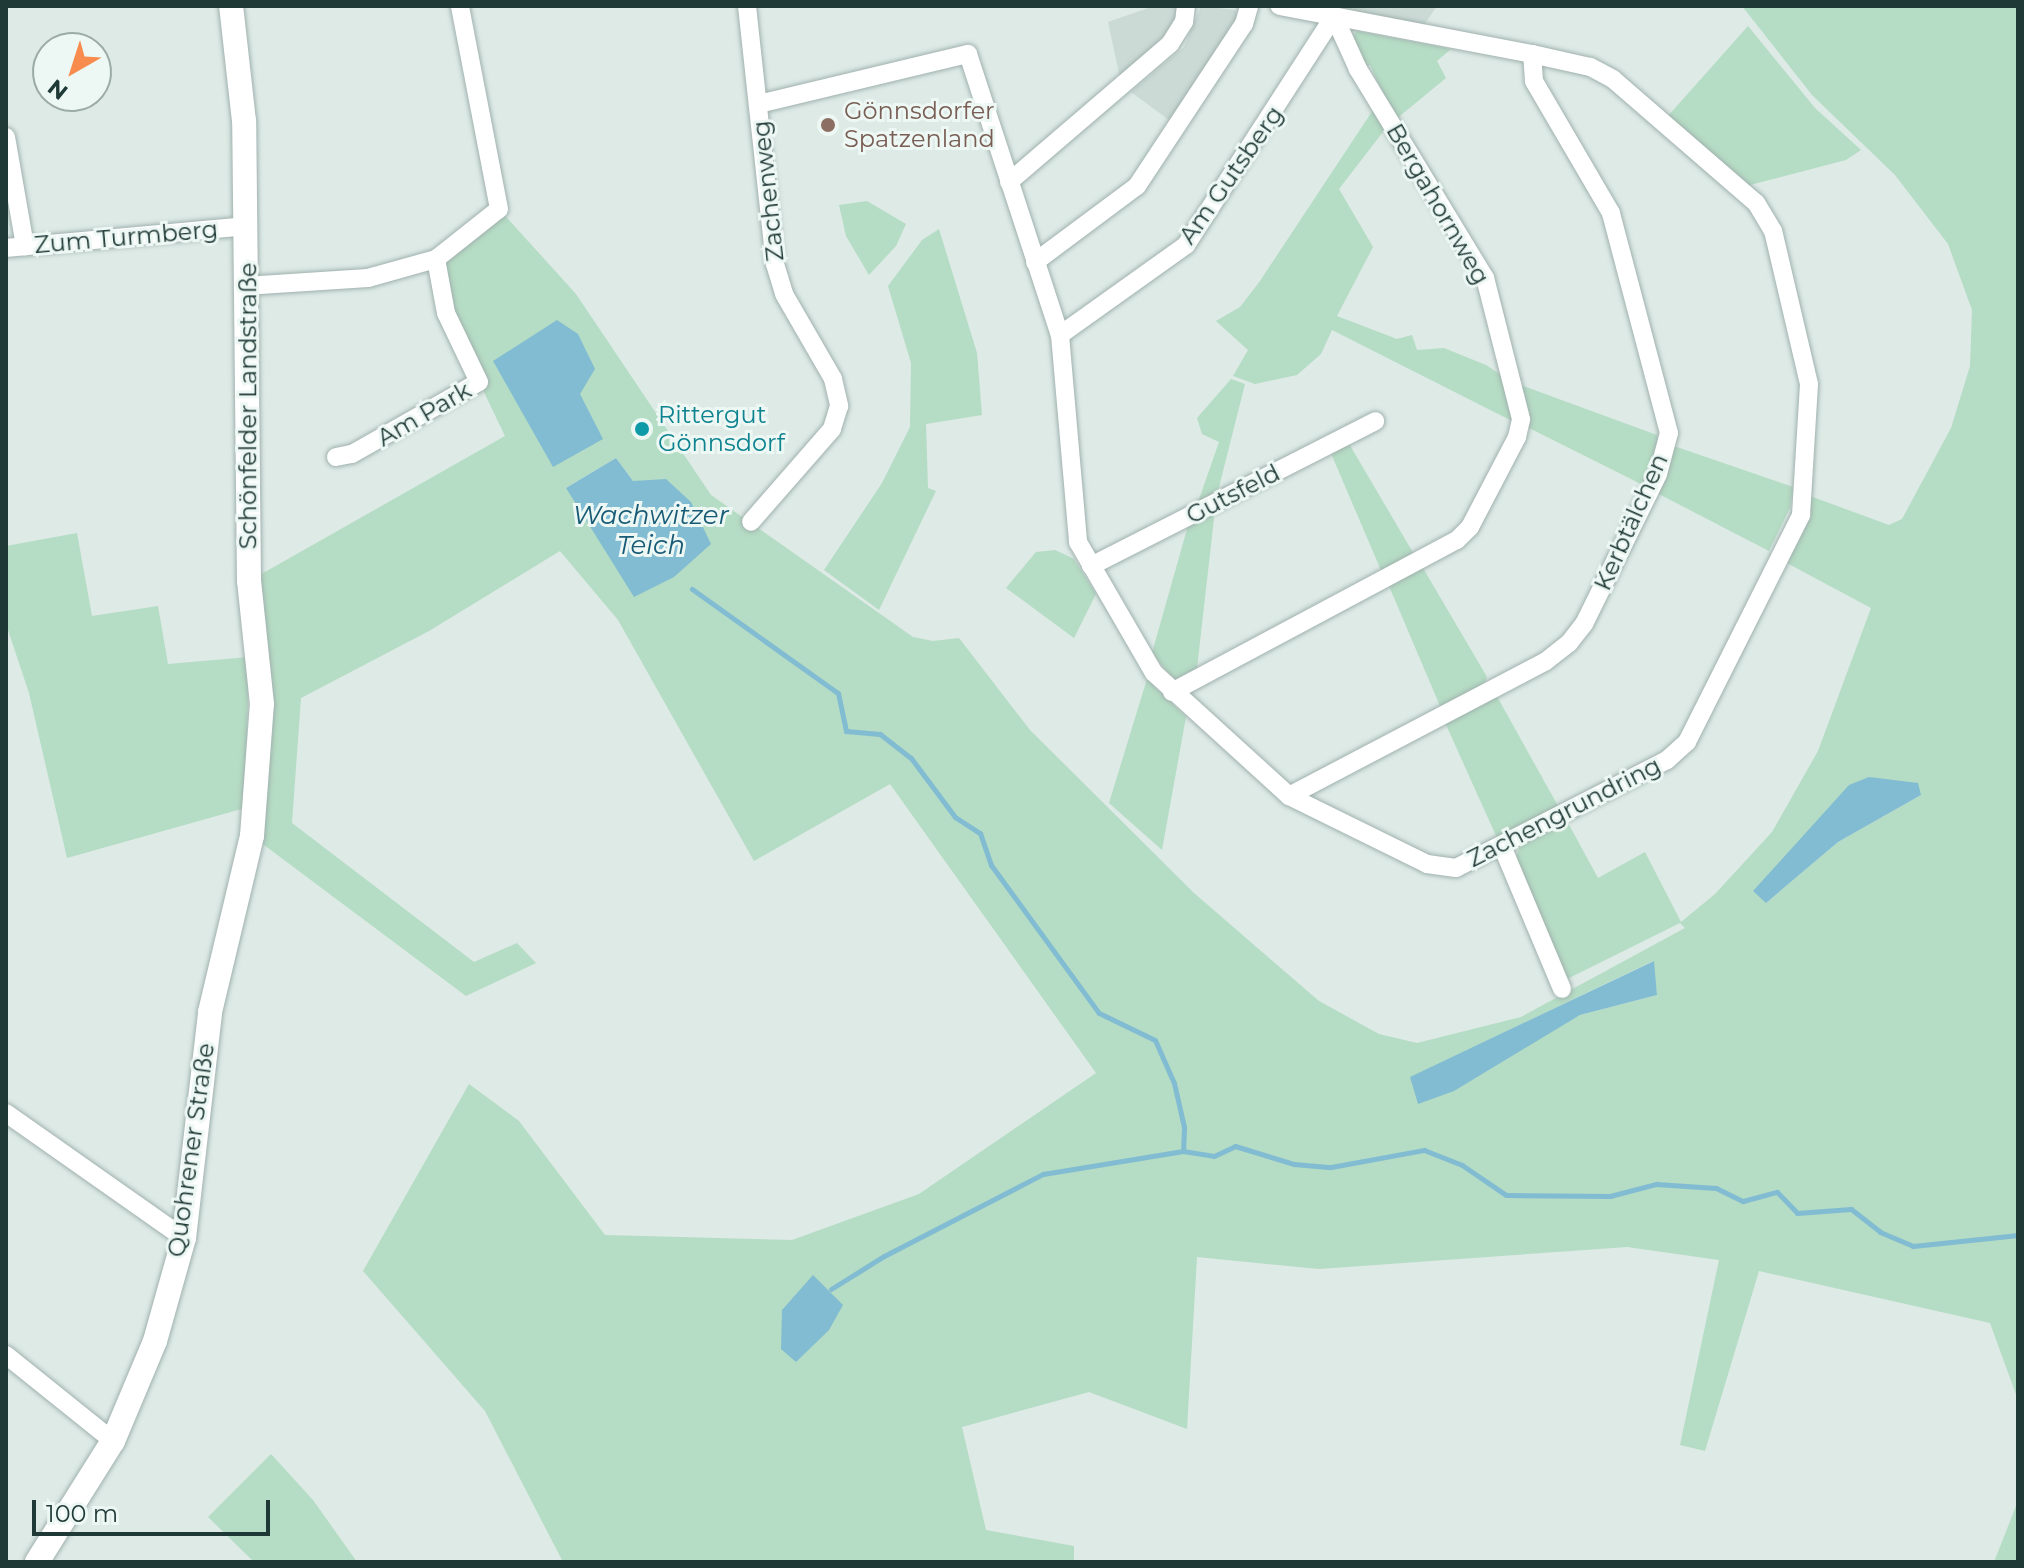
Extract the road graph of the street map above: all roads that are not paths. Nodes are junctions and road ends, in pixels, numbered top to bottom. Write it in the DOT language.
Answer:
graph roads {
  1 [pos="231,6"];
  2 [pos="460,6"];
  3 [pos="747,6"];
  4 [pos="1186,6"];
  5 [pos="1249,6"];
  6 [pos="1280,6"];
  7 [pos="1334,16"];
  8 [pos="1532,54"];
  9 [pos="759,104"];
  10 [pos="6,137"];
  11 [pos="1009,182"];
  12 [pos="247,226"];
  13 [pos="15,247"];
  14 [pos="436,259"];
  15 [pos="1035,262"];
  16 [pos="260,285"];
  17 [pos="1060,335"];
  18 [pos="1375,421"];
  19 [pos="336,457"];
  20 [pos="751,522"];
  21 [pos="1091,566"];
  22 [pos="1172,692"];
  23 [pos="1289,796"];
  24 [pos="254,806"];
  25 [pos="1502,846"];
  26 [pos="1562,989"];
  27 [pos="6,1113"];
  28 [pos="184,1238"];
  29 [pos="6,1355"];
  30 [pos="113,1441"];
  31 [pos="37,1562"];
  1 -- 12 [label="street, Schönfelder Landstraße"];
  2 -- 14 [label="street"];
  3 -- 9 [label="street, Zachenweg"];
  4 -- 11 [label="street"];
  5 -- 15 [label="street"];
  6 -- 7 [label="street, Zachengrundring"];
  7 -- 8 [label="street, Zachengrundring"];
  7 -- 17 [label="street, Am Gutsberg"];
  7 -- 22 [label="street, Bergahornweg"];
  8 -- 23 [label="street, Kerbtälchen"];
  8 -- 25 [label="street, Zachengrundring"];
  9 -- 11 [label="street, Zachengrundring"];
  9 -- 20 [label="street, Zachenweg"];
  10 -- 13 [label="street"];
  11 -- 15 [label="street, Zachengrundring"];
  12 -- 13 [label="street, Zum Turmberg"];
  12 -- 24 [label="street, Schönfelder Landstraße"];
  14 -- 16 [label="street"];
  14 -- 19 [label="street, Am Park"];
  15 -- 17 [label="street, Zachengrundring"];
  17 -- 21 [label="street, Zachengrundring"];
  18 -- 21 [label="street, Gutsfeld"];
  21 -- 22 [label="street, Zachengrundring"];
  22 -- 23 [label="street, Zachengrundring"];
  23 -- 25 [label="street, Zachengrundring"];
  24 -- 28 [label="street, Quohrener Straße"];
  25 -- 26 [label="street"];
  27 -- 28 [label="street"];
  28 -- 30 [label="street, Quohrener Straße"];
  29 -- 30 [label="street"];
  30 -- 31 [label="street, Quohrener Straße"];
}
